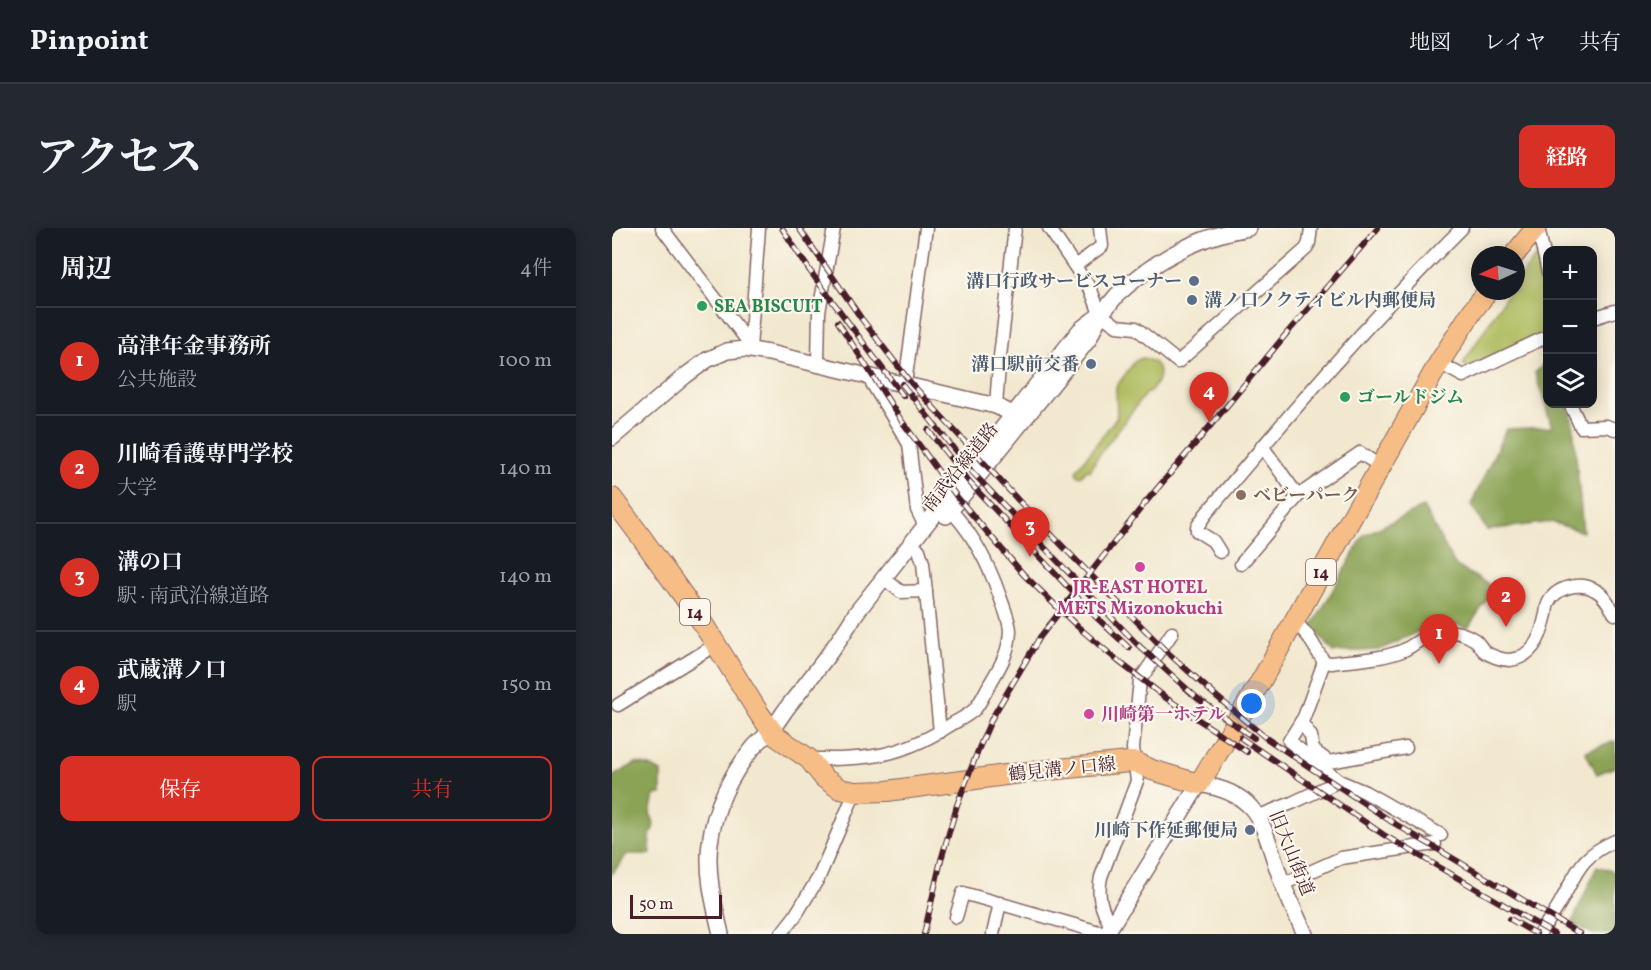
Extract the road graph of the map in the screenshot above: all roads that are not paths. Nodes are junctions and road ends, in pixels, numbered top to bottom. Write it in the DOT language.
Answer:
graph roads {
  1 [pos="662,228"];
  2 [pos="759,228"];
  3 [pos="834,228"];
  4 [pos="926,228"];
  5 [pos="1015,228"];
  6 [pos="1049,228"];
  7 [pos="1100,228"];
  8 [pos="1248,228"];
  9 [pos="1311,228"];
  10 [pos="1462,228"];
  11 [pos="1537,228"];
  12 [pos="1522,246"];
  13 [pos="1543,252"];
  14 [pos="1075,266"];
  15 [pos="1481,300"];
  16 [pos="1615,311"];
  17 [pos="1100,314"];
  18 [pos="1597,317"];
  19 [pos="1543,338"];
  20 [pos="750,349"];
  21 [pos="1439,363"];
  22 [pos="818,364"];
  23 [pos="867,375"];
  24 [pos="905,384"];
  25 [pos="996,406"];
  26 [pos="1572,408"];
  27 [pos="1018,418"];
  28 [pos="1615,429"];
  29 [pos="612,438"];
  30 [pos="1262,446"];
  31 [pos="1380,466"];
  32 [pos="1298,496"];
  33 [pos="612,498"];
  34 [pos="950,510"];
  35 [pos="925,526"];
  36 [pos="919,550"];
  37 [pos="1220,552"];
  38 [pos="1241,564"];
  39 [pos="891,584"];
  40 [pos="926,591"];
  41 [pos="1615,614"];
  42 [pos="1294,620"];
  43 [pos="1172,633"];
  44 [pos="841,639"];
  45 [pos="715,645"];
  46 [pos="1324,662"];
  47 [pos="618,705"];
  48 [pos="1301,722"];
  49 [pos="771,729"];
  50 [pos="939,732"];
  51 [pos="1406,748"];
  52 [pos="809,759"];
  53 [pos="1135,762"];
  54 [pos="1340,780"];
  55 [pos="1199,784"];
  56 [pos="855,792"];
  57 [pos="1259,816"];
  58 [pos="1615,842"];
  59 [pos="1282,884"];
  60 [pos="1000,903"];
  61 [pos="956,917"];
  62 [pos="1107,931"];
  63 [pos="721,934"];
  64 [pos="781,934"];
  65 [pos="993,934"];
  66 [pos="1305,934"];
  67 [pos="1539,934"];
  1 -- 20 [label="street"];
  2 -- 20 [label="street"];
  3 -- 22 [label="street"];
  4 -- 24 [label="street"];
  5 -- 25 [label="street"];
  6 -- 14 [label="street"];
  7 -- 14 [label="street"];
  8 -- 17 [label="street, 南武沿線道路"];
  9 -- 17 [label="street"];
  10 -- 30 [label="street"];
  11 -- 12 [label="main road"];
  11 -- 13 [label="street"];
  14 -- 17 [label="street"];
  15 -- 21 [label="main road, 14"];
  16 -- 18 [label="street"];
  17 -- 27 [label="street, 南武沿線道路"];
  19 -- 21 [label="street"];
  20 -- 22 [label="street"];
  20 -- 29 [label="street"];
  21 -- 31 [label="main road, 14"];
  22 -- 23 [label="street"];
  23 -- 24 [label="street"];
  23 -- 35 [label="street"];
  24 -- 25 [label="street"];
  25 -- 27 [label="street"];
  26 -- 28 [label="street"];
  27 -- 34 [label="street, 南武沿線道路"];
  27 -- 35 [label="street, 南武沿線道路"];
  30 -- 32 [label="street"];
  30 -- 37 [label="street"];
  31 -- 32 [label="street"];
  31 -- 42 [label="main road, 14"];
  32 -- 38 [label="street"];
  33 -- 45 [label="main road, 14"];
  34 -- 36 [label="street, 南武沿線道路"];
  34 -- 50 [label="street"];
  35 -- 44 [label="street, 南武沿線道路"];
  36 -- 39 [label="street, 南武沿線道路"];
  36 -- 40 [label="street"];
  39 -- 40 [label="street"];
  39 -- 44 [label="street, 南武沿線道路"];
  40 -- 50 [label="street"];
  41 -- 46 [label="street"];
  42 -- 46 [label="street"];
  42 -- 55 [label="main road, 14"];
  43 -- 53 [label="street"];
  44 -- 49 [label="street, 南武沿線道路"];
  45 -- 47 [label="street"];
  45 -- 49 [label="main road, 14"];
  46 -- 48 [label="street"];
  48 -- 51 [label="street"];
  48 -- 54 [label="street"];
  49 -- 52 [label="main road, 鶴見溝ノ口線 / 14"];
  49 -- 63 [label="street, 南武沿線道路"];
  50 -- 52 [label="street"];
  52 -- 56 [label="main road, 鶴見溝ノ口線 / 14"];
  53 -- 55 [label="main road, 鶴見溝ノ口線 / 14"];
  53 -- 56 [label="main road, 鶴見溝ノ口線 / 14"];
  53 -- 62 [label="street"];
  54 -- 57 [label="street"];
  54 -- 59 [label="street"];
  55 -- 57 [label="street, 旧大山街道"];
  55 -- 62 [label="street"];
  56 -- 64 [label="street"];
  57 -- 59 [label="street, 旧大山街道"];
  58 -- 67 [label="street"];
  59 -- 66 [label="street, 旧大山街道"];
  60 -- 61 [label="street"];
  60 -- 62 [label="street"];
  60 -- 65 [label="street"];
}
